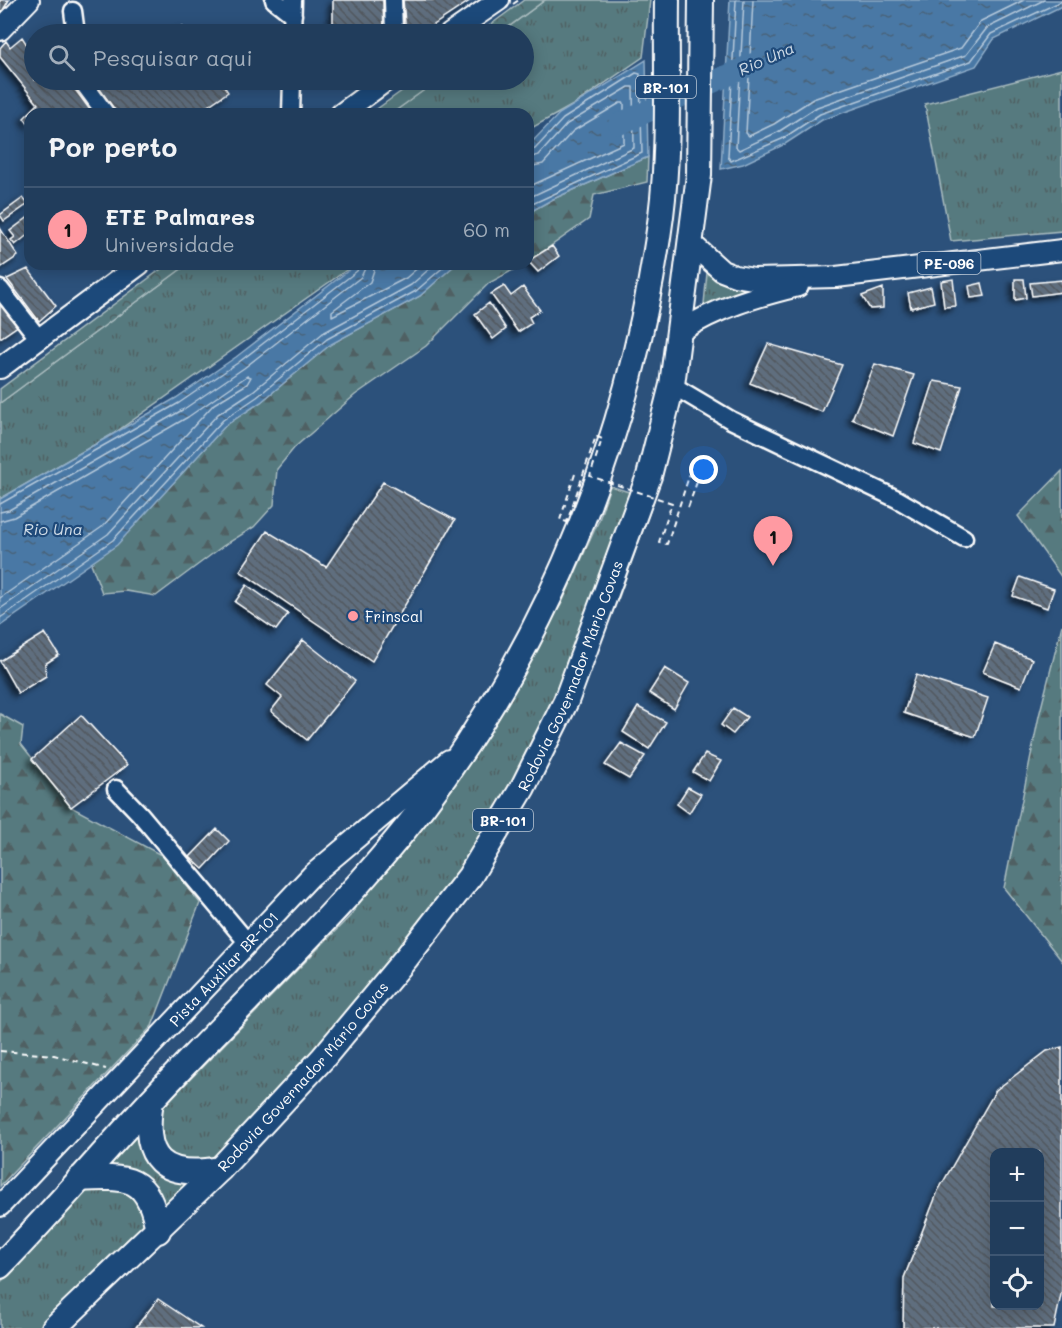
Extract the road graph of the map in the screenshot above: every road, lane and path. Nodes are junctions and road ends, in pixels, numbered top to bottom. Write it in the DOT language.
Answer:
graph roads {
  1 [pos="29,0"];
  2 [pos="274,0"];
  3 [pos="393,0"];
  4 [pos="498,0"];
  5 [pos="667,0"];
  6 [pos="701,0"];
  7 [pos="293,7"];
  8 [pos="73,11"];
  9 [pos="75,24"];
  10 [pos="292,24"];
  11 [pos="394,24"];
  12 [pos="464,24"];
  13 [pos="0,30"];
  14 [pos="88,90"];
  15 [pos="291,90"];
  16 [pos="373,90"];
  17 [pos="102,108"];
  18 [pos="291,108"];
  19 [pos="349,108"];
  20 [pos="691,243"];
  21 [pos="1062,250"];
  22 [pos="132,270"];
  23 [pos="836,277"];
  24 [pos="0,289"];
  25 [pos="681,331"];
  26 [pos="39,339"];
  27 [pos="0,368"];
  28 [pos="672,385"];
  29 [pos="575,474"];
  30 [pos="688,508"];
  31 [pos="964,538"];
  32 [pos="463,749"];
  33 [pos="116,789"];
  34 [pos="248,943"];
  35 [pos="0,1051"];
  36 [pos="124,1076"];
  37 [pos="151,1101"];
  38 [pos="220,1169"];
  39 [pos="79,1179"];
  40 [pos="0,1206"];
  41 [pos="158,1231"];
  42 [pos="0,1266"];
  43 [pos="54,1328"];
  1 -- 13 [label="main road"];
  2 -- 7 [label="street"];
  3 -- 11 [label="street"];
  4 -- 12 [label="main road"];
  5 -- 32 [label="highway, BR-101"];
  6 -- 20 [label="highway, Rodovia Governador Mário Covas / BR-101"];
  7 -- 10 [label="street"];
  8 -- 9 [label="street"];
  14 -- 17 [label="street"];
  15 -- 18 [label="street"];
  16 -- 19 [label="main road"];
  20 -- 23 [label="main road, PE-096"];
  20 -- 25 [label="highway, Rodovia Governador Mário Covas / BR-101"];
  21 -- 23 [label="main road, PE-096"];
  22 -- 26 [label="main road"];
  23 -- 25 [label="main road, PE-096"];
  24 -- 26 [label="street"];
  25 -- 28 [label="highway, Rodovia Governador Mário Covas / BR-101"];
  26 -- 27 [label="main road"];
  28 -- 31 [label="street"];
  28 -- 38 [label="highway, Rodovia Governador Mário Covas / BR-101"];
  29 -- 30 [label="path, bridge"];
  32 -- 34 [label="main road, Pista Auxiliar BR-101"];
  32 -- 37 [label="highway, BR-101"];
  33 -- 34 [label="street"];
  34 -- 36 [label="main road, Pista Auxiliar BR-101"];
  35 -- 36 [label="path"];
  36 -- 40 [label="main road, Pista Auxiliar BR-101"];
  37 -- 38 [label="highway"];
  37 -- 39 [label="highway, BR-101"];
  38 -- 41 [label="highway, Rodovia Governador Mário Covas / BR-101"];
  39 -- 41 [label="highway"];
  39 -- 42 [label="highway, BR-101"];
  41 -- 43 [label="highway, Rodovia Governador Mário Covas / BR-101"];
}
